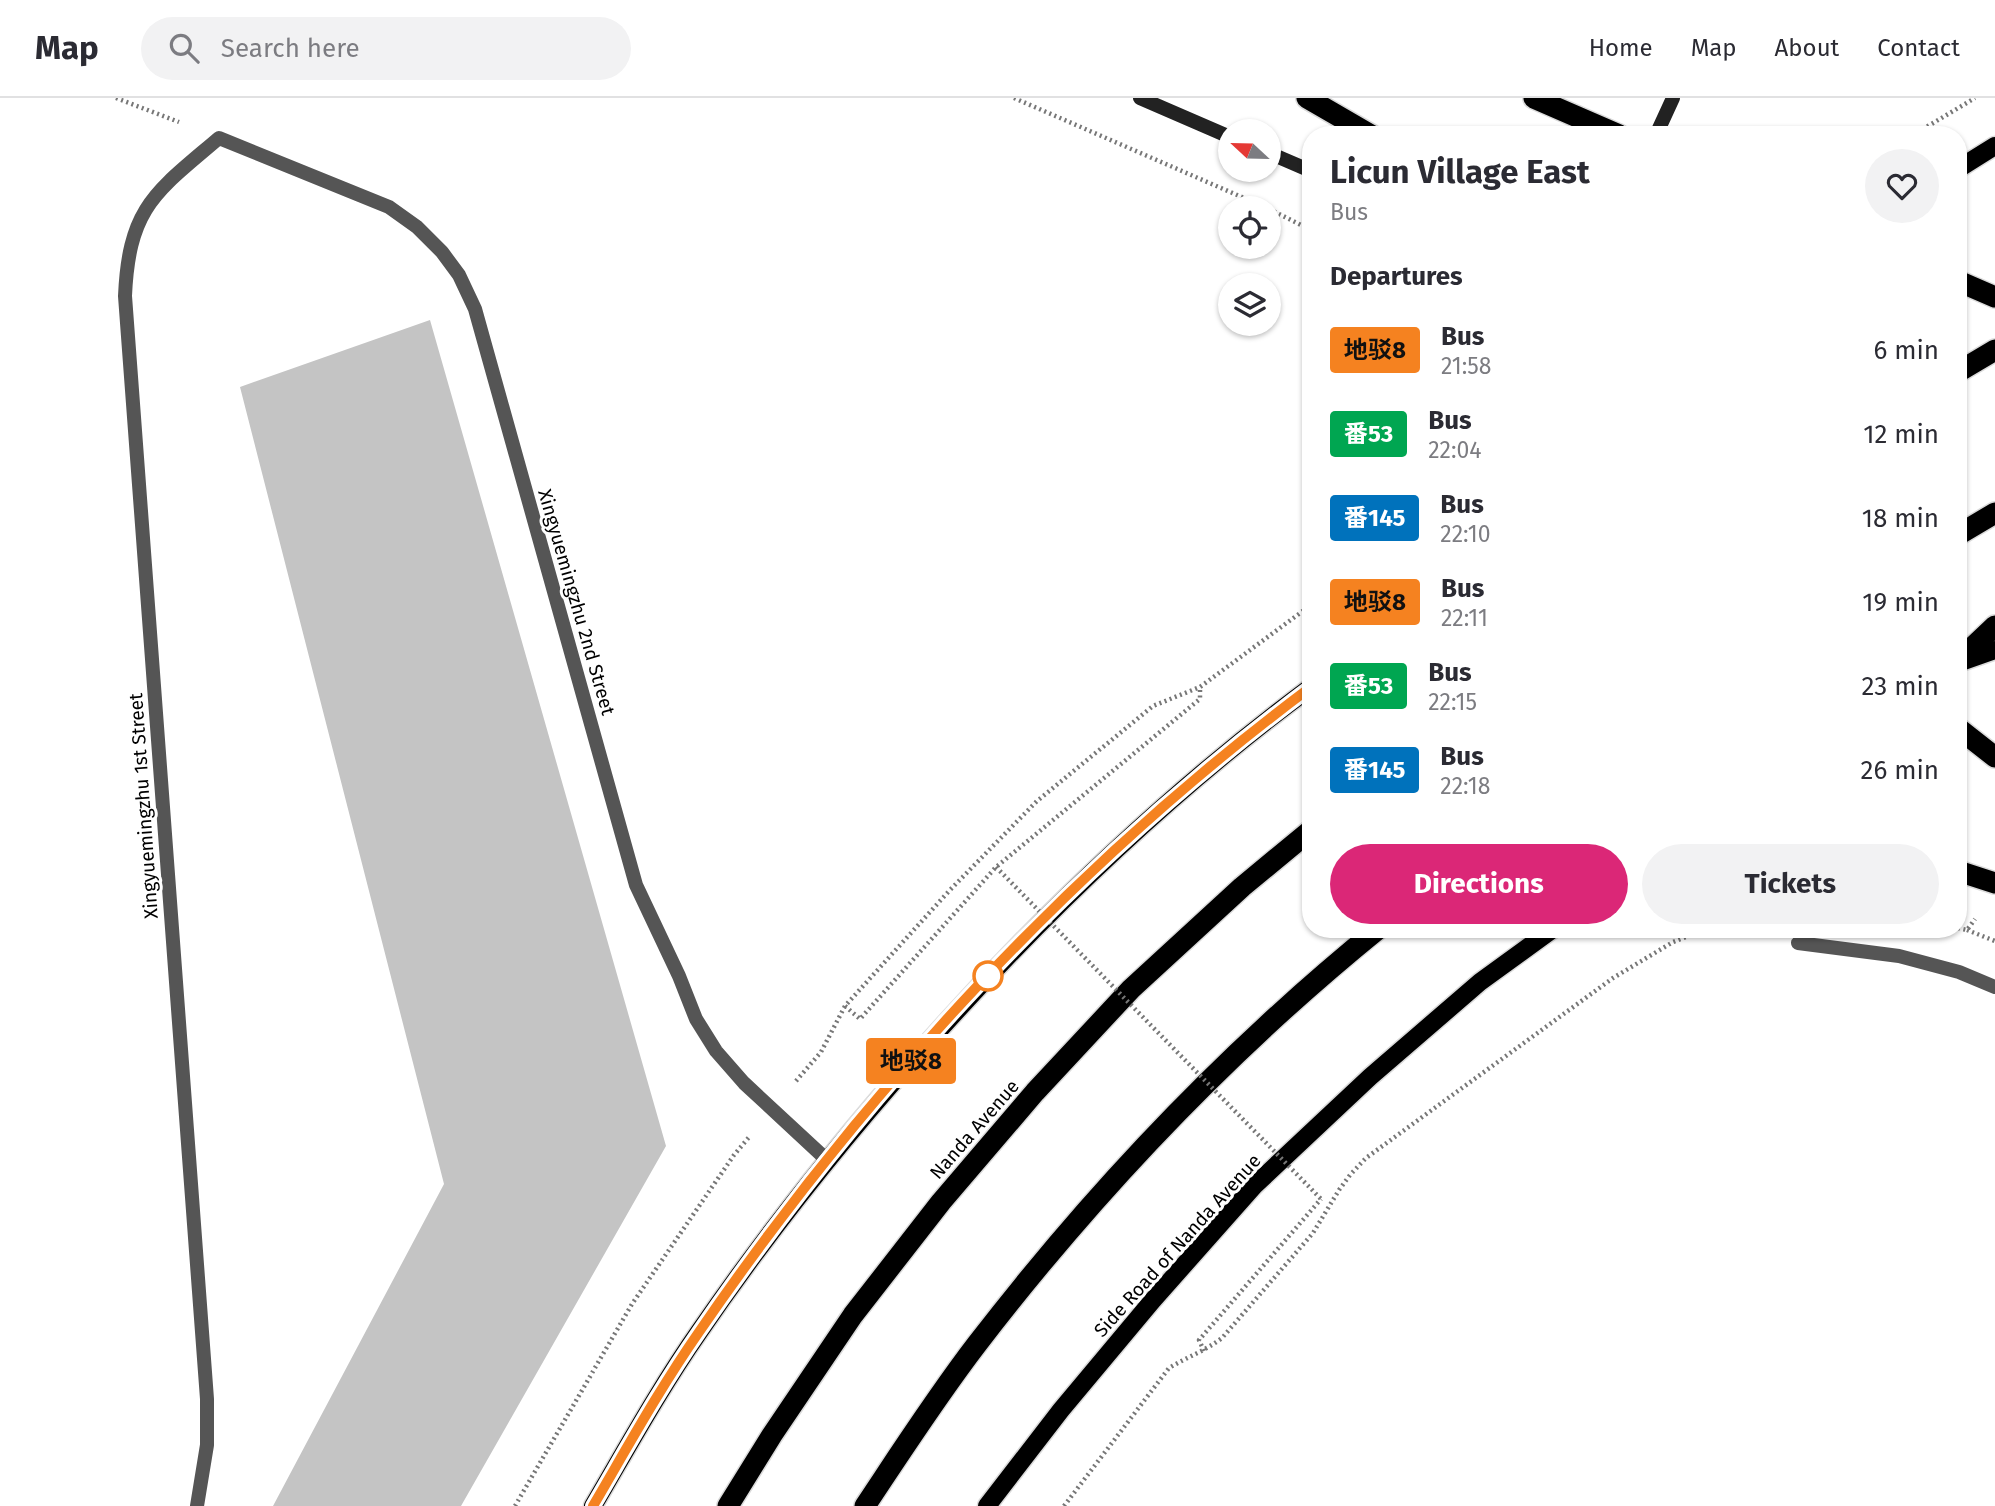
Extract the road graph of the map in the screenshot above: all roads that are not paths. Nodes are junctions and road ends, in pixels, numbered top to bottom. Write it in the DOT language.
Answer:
graph roads {
  1 [pos="1140,98"];
  2 [pos="1307,98"];
  3 [pos="1534,98"];
  4 [pos="1673,98"];
  5 [pos="1355,126"];
  6 [pos="1598,126"];
  7 [pos="1660,126"];
  8 [pos="1218,132"];
  9 [pos="219,138"];
  10 [pos="1995,146"];
  11 [pos="1281,158"];
  12 [pos="1967,163"];
  13 [pos="1302,168"];
  14 [pos="1967,285"];
  15 [pos="1995,297"];
  16 [pos="1995,350"];
  17 [pos="1967,367"];
  18 [pos="1995,513"];
  19 [pos="1967,530"];
  20 [pos="1995,626"];
  21 [pos="1995,650"];
  22 [pos="1967,653"];
  23 [pos="1967,659"];
  24 [pos="1302,694"];
  25 [pos="1967,735"];
  26 [pos="1995,757"];
  27 [pos="1302,837"];
  28 [pos="1967,875"];
  29 [pos="1995,883"];
  30 [pos="1367,938"];
  31 [pos="1541,938"];
  32 [pos="1798,943"];
  33 [pos="1995,987"];
  34 [pos="827,1160"];
  35 [pos="197,1506"];
  36 [pos="593,1506"];
  37 [pos="728,1506"];
  38 [pos="865,1506"];
  39 [pos="987,1506"];
  1 -- 8 [label="main road"];
  2 -- 5 [label="highway"];
  3 -- 6 [label="highway"];
  4 -- 7 [label="main road"];
  9 -- 34 [label="street, Xingyuemingzhu 2nd Street"];
  9 -- 35 [label="street, Xingyuemingzhu 1st Street"];
  10 -- 12 [label="main road"];
  11 -- 13 [label="main road"];
  14 -- 15 [label="highway"];
  16 -- 17 [label="highway"];
  18 -- 19 [label="highway"];
  20 -- 22 [label="highway"];
  21 -- 23 [label="main road"];
  24 -- 34 [label="main road"];
  25 -- 26 [label="highway"];
  27 -- 37 [label="highway, Nanda Avenue"];
  28 -- 29 [label="highway"];
  30 -- 38 [label="highway"];
  31 -- 39 [label="main road, Side Road of Nanda Avenue"];
  32 -- 33 [label="street"];
  34 -- 36 [label="main road"];
}
